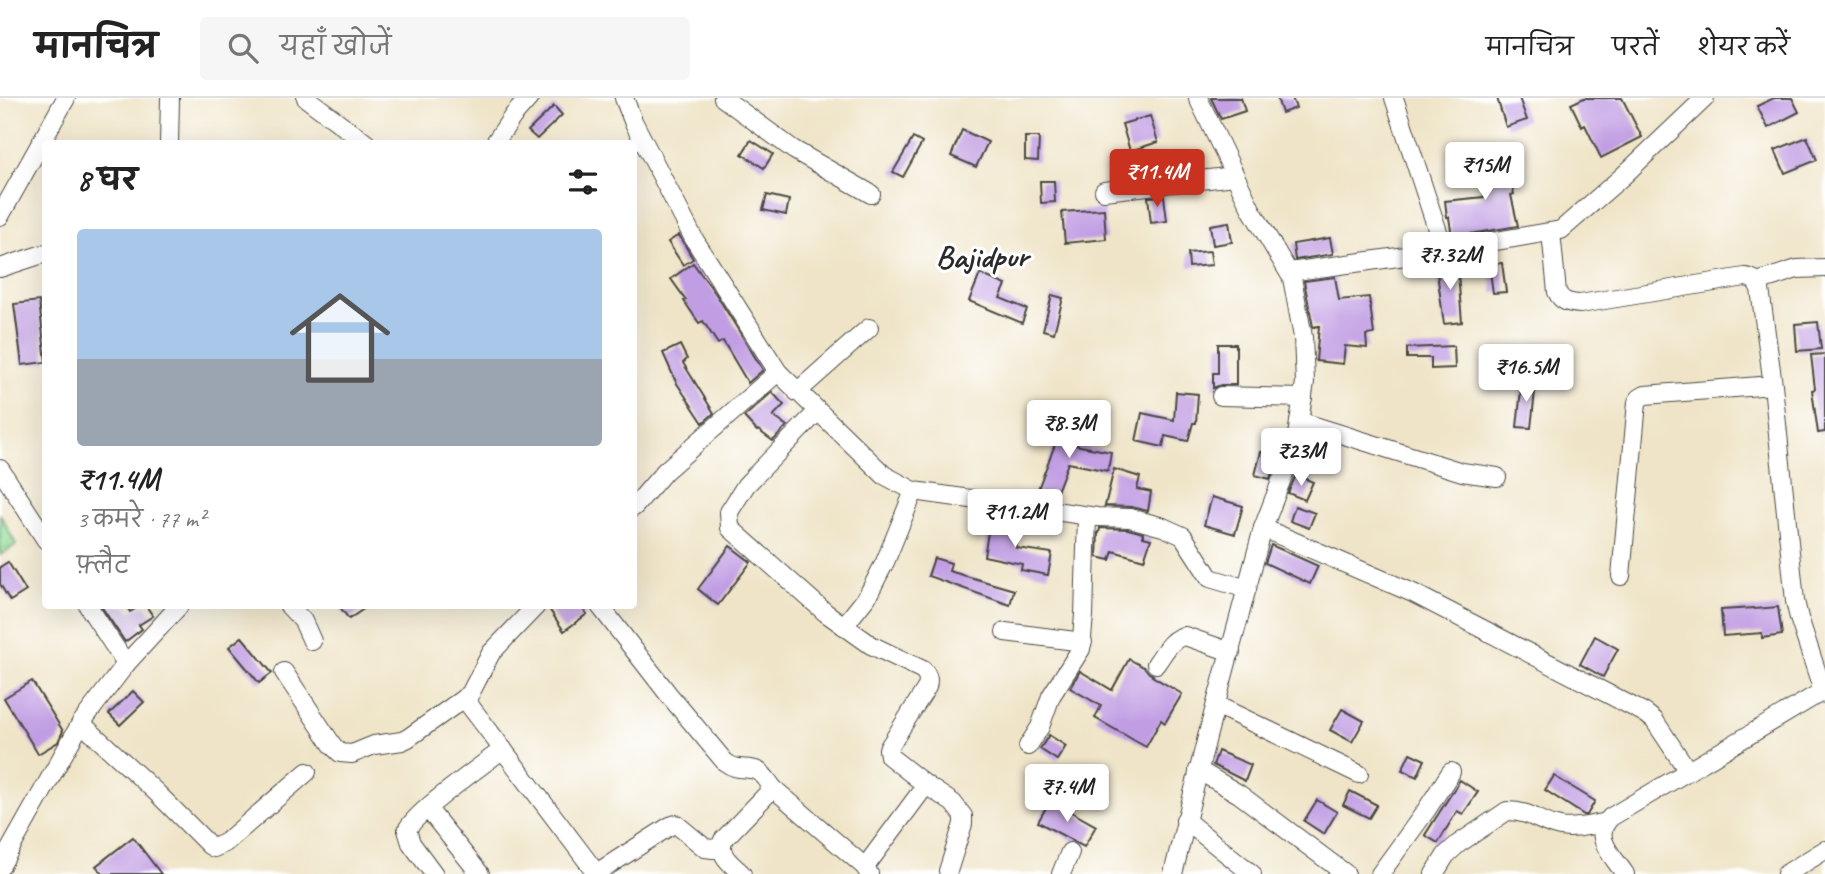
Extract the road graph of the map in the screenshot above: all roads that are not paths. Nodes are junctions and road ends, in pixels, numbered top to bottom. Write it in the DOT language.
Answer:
graph roads {
  1 [pos="66,98"];
  2 [pos="170,98"];
  3 [pos="306,98"];
  4 [pos="528,98"];
  5 [pos="624,98"];
  6 [pos="723,98"];
  7 [pos="1198,98"];
  8 [pos="1394,98"];
  9 [pos="1705,98"];
  10 [pos="43,140"];
  11 [pos="169,140"];
  12 [pos="362,140"];
  13 [pos="497,140"];
  14 [pos="42,141"];
  15 [pos="1235,176"];
  16 [pos="1104,191"];
  17 [pos="871,194"];
  18 [pos="0,216"];
  19 [pos="1551,233"];
  20 [pos="1444,250"];
  21 [pos="42,254"];
  22 [pos="0,268"];
  23 [pos="1825,268"];
  24 [pos="1289,272"];
  25 [pos="1757,282"];
  26 [pos="869,328"];
  27 [pos="778,372"];
  28 [pos="1773,385"];
  29 [pos="797,392"];
  30 [pos="1221,396"];
  31 [pos="1303,398"];
  32 [pos="817,412"];
  33 [pos="1299,421"];
  34 [pos="0,470"];
  35 [pos="1497,477"];
  36 [pos="914,491"];
  37 [pos="637,504"];
  38 [pos="1087,516"];
  39 [pos="1263,528"];
  40 [pos="42,534"];
  41 [pos="1621,576"];
  42 [pos="1247,589"];
  43 [pos="90,609"];
  44 [pos="176,609"];
  45 [pos="292,609"];
  46 [pos="533,609"];
  47 [pos="602,609"];
  48 [pos="844,626"];
  49 [pos="1004,632"];
  50 [pos="312,641"];
  51 [pos="1083,642"];
  52 [pos="1231,652"];
  53 [pos="126,664"];
  54 [pos="1156,664"];
  55 [pos="285,672"];
  56 [pos="1824,692"];
  57 [pos="464,698"];
  58 [pos="1216,705"];
  59 [pos="82,723"];
  60 [pos="1028,746"];
  61 [pos="503,749"];
  62 [pos="1198,770"];
  63 [pos="1688,771"];
  64 [pos="307,772"];
  65 [pos="1451,772"];
  66 [pos="1359,774"];
  67 [pos="926,785"];
  68 [pos="774,788"];
  69 [pos="428,809"];
  70 [pos="1185,820"];
  71 [pos="1604,823"];
  72 [pos="721,846"];
  73 [pos="1825,850"];
  74 [pos="1070,852"];
  75 [pos="0,867"];
  76 [pos="867,871"];
  77 [pos="948,871"];
  78 [pos="434,874"];
  79 [pos="480,874"];
  80 [pos="596,874"];
  81 [pos="742,874"];
  82 [pos="1061,874"];
  83 [pos="1173,874"];
  84 [pos="1252,874"];
  85 [pos="1346,874"];
  86 [pos="1380,874"];
  87 [pos="1434,874"];
  88 [pos="1625,874"];
  89 [pos="1786,874"];
  1 -- 10 [label="street"];
  2 -- 11 [label="street"];
  3 -- 12 [label="street"];
  4 -- 13 [label="street"];
  5 -- 27 [label="street"];
  6 -- 17 [label="street"];
  7 -- 15 [label="street"];
  8 -- 20 [label="street"];
  9 -- 19 [label="street"];
  14 -- 18 [label="street"];
  15 -- 16 [label="street"];
  15 -- 24 [label="street"];
  19 -- 20 [label="street"];
  19 -- 25 [label="street"];
  20 -- 24 [label="street"];
  21 -- 22 [label="street"];
  23 -- 25 [label="street"];
  24 -- 31 [label="street"];
  25 -- 28 [label="street"];
  26 -- 29 [label="street"];
  27 -- 29 [label="street"];
  27 -- 37 [label="street"];
  28 -- 41 [label="street"];
  28 -- 56 [label="street"];
  29 -- 32 [label="street"];
  30 -- 31 [label="street"];
  31 -- 33 [label="street"];
  32 -- 36 [label="street"];
  32 -- 48 [label="street"];
  33 -- 35 [label="street"];
  33 -- 39 [label="street"];
  34 -- 40 [label="street"];
  36 -- 38 [label="street"];
  36 -- 48 [label="street"];
  38 -- 42 [label="street"];
  38 -- 51 [label="street"];
  39 -- 42 [label="street"];
  39 -- 63 [label="street"];
  42 -- 52 [label="street"];
  43 -- 53 [label="street"];
  44 -- 53 [label="street"];
  45 -- 50 [label="street"];
  46 -- 57 [label="street"];
  47 -- 68 [label="street"];
  48 -- 67 [label="street"];
  49 -- 51 [label="street"];
  51 -- 60 [label="street"];
  52 -- 54 [label="street"];
  52 -- 58 [label="street"];
  53 -- 59 [label="street"];
  55 -- 57 [label="street"];
  56 -- 63 [label="street"];
  57 -- 61 [label="street"];
  58 -- 62 [label="street"];
  58 -- 66 [label="street"];
  59 -- 64 [label="street"];
  59 -- 75 [label="street"];
  61 -- 69 [label="street"];
  61 -- 80 [label="street"];
  62 -- 70 [label="street"];
  62 -- 85 [label="street"];
  63 -- 71 [label="street"];
  65 -- 86 [label="street"];
  67 -- 76 [label="street"];
  67 -- 77 [label="street"];
  68 -- 72 [label="street"];
  68 -- 76 [label="street"];
  69 -- 78 [label="street"];
  69 -- 79 [label="street"];
  70 -- 83 [label="street"];
  70 -- 84 [label="street"];
  71 -- 87 [label="street"];
  71 -- 88 [label="street"];
  72 -- 80 [label="street"];
  72 -- 81 [label="street"];
  73 -- 89 [label="street"];
  74 -- 82 [label="street"];
}
